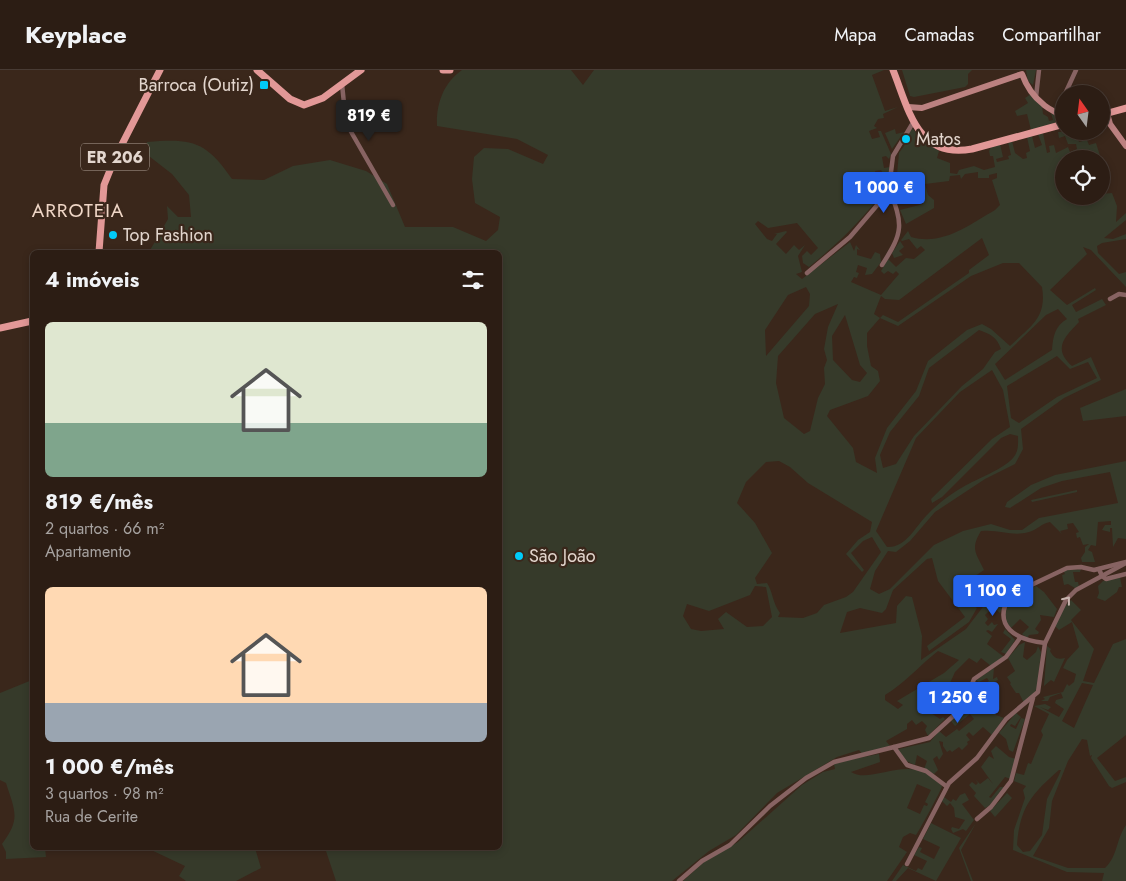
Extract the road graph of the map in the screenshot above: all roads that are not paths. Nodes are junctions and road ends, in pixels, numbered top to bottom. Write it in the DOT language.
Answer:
graph roads {
  1 [pos="160,70"];
  2 [pos="361,70"];
  3 [pos="443,70"];
  4 [pos="450,70"];
  5 [pos="893,70"];
  6 [pos="1039,70"];
  7 [pos="1076,70"];
  8 [pos="261,71"];
  9 [pos="1021,72"];
  10 [pos="342,84"];
  11 [pos="1070,85"];
  12 [pos="1036,97"];
  13 [pos="908,107"];
  14 [pos="922,108"];
  15 [pos="1126,108"];
  16 [pos="1110,112"];
  17 [pos="1055,115"];
  18 [pos="914,121"];
  19 [pos="1055,124"];
  20 [pos="1110,124"];
  21 [pos="1126,146"];
  22 [pos="889,188"];
  23 [pos="394,205"];
  24 [pos="99,250"];
  25 [pos="882,265"];
  26 [pos="806,273"];
  27 [pos="1126,295"];
  28 [pos="1110,298"];
  29 [pos="30,321"];
  30 [pos="0,328"];
  31 [pos="1126,563"];
  32 [pos="1099,569"];
  33 [pos="1125,576"];
  34 [pos="1103,577"];
  35 [pos="1020,638"];
  36 [pos="1045,643"];
  37 [pos="1033,698"];
  38 [pos="894,747"];
  39 [pos="946,786"];
  40 [pos="976,819"];
  41 [pos="907,864"];
  42 [pos="679,881"];
  1 -- 24 [label="main road, ER 206"];
  2 -- 10 [label="main road"];
  3 -- 4 [label="main road"];
  5 -- 13 [label="main road"];
  6 -- 12 [label="street"];
  7 -- 11 [label="street"];
  8 -- 10 [label="main road"];
  9 -- 12 [label="street"];
  9 -- 14 [label="street"];
  10 -- 23 [label="street"];
  12 -- 17 [label="street"];
  13 -- 14 [label="street"];
  13 -- 18 [label="main road"];
  14 -- 18 [label="street"];
  15 -- 16 [label="main road"];
  18 -- 19 [label="main road"];
  18 -- 22 [label="street"];
  20 -- 21 [label="street"];
  22 -- 25 [label="street"];
  22 -- 26 [label="street"];
  27 -- 28 [label="street"];
  29 -- 30 [label="main road"];
  31 -- 32 [label="street"];
  31 -- 34 [label="street"];
  32 -- 34 [label="street"];
  32 -- 35 [label="street"];
  33 -- 34 [label="street"];
  36 -- 34 [label="street, one-way"];
  35 -- 36 [label="street"];
  35 -- 38 [label="street"];
  36 -- 37 [label="street"];
  37 -- 39 [label="street"];
  37 -- 40 [label="street"];
  38 -- 39 [label="street"];
  38 -- 42 [label="street"];
  39 -- 41 [label="street"];
}
